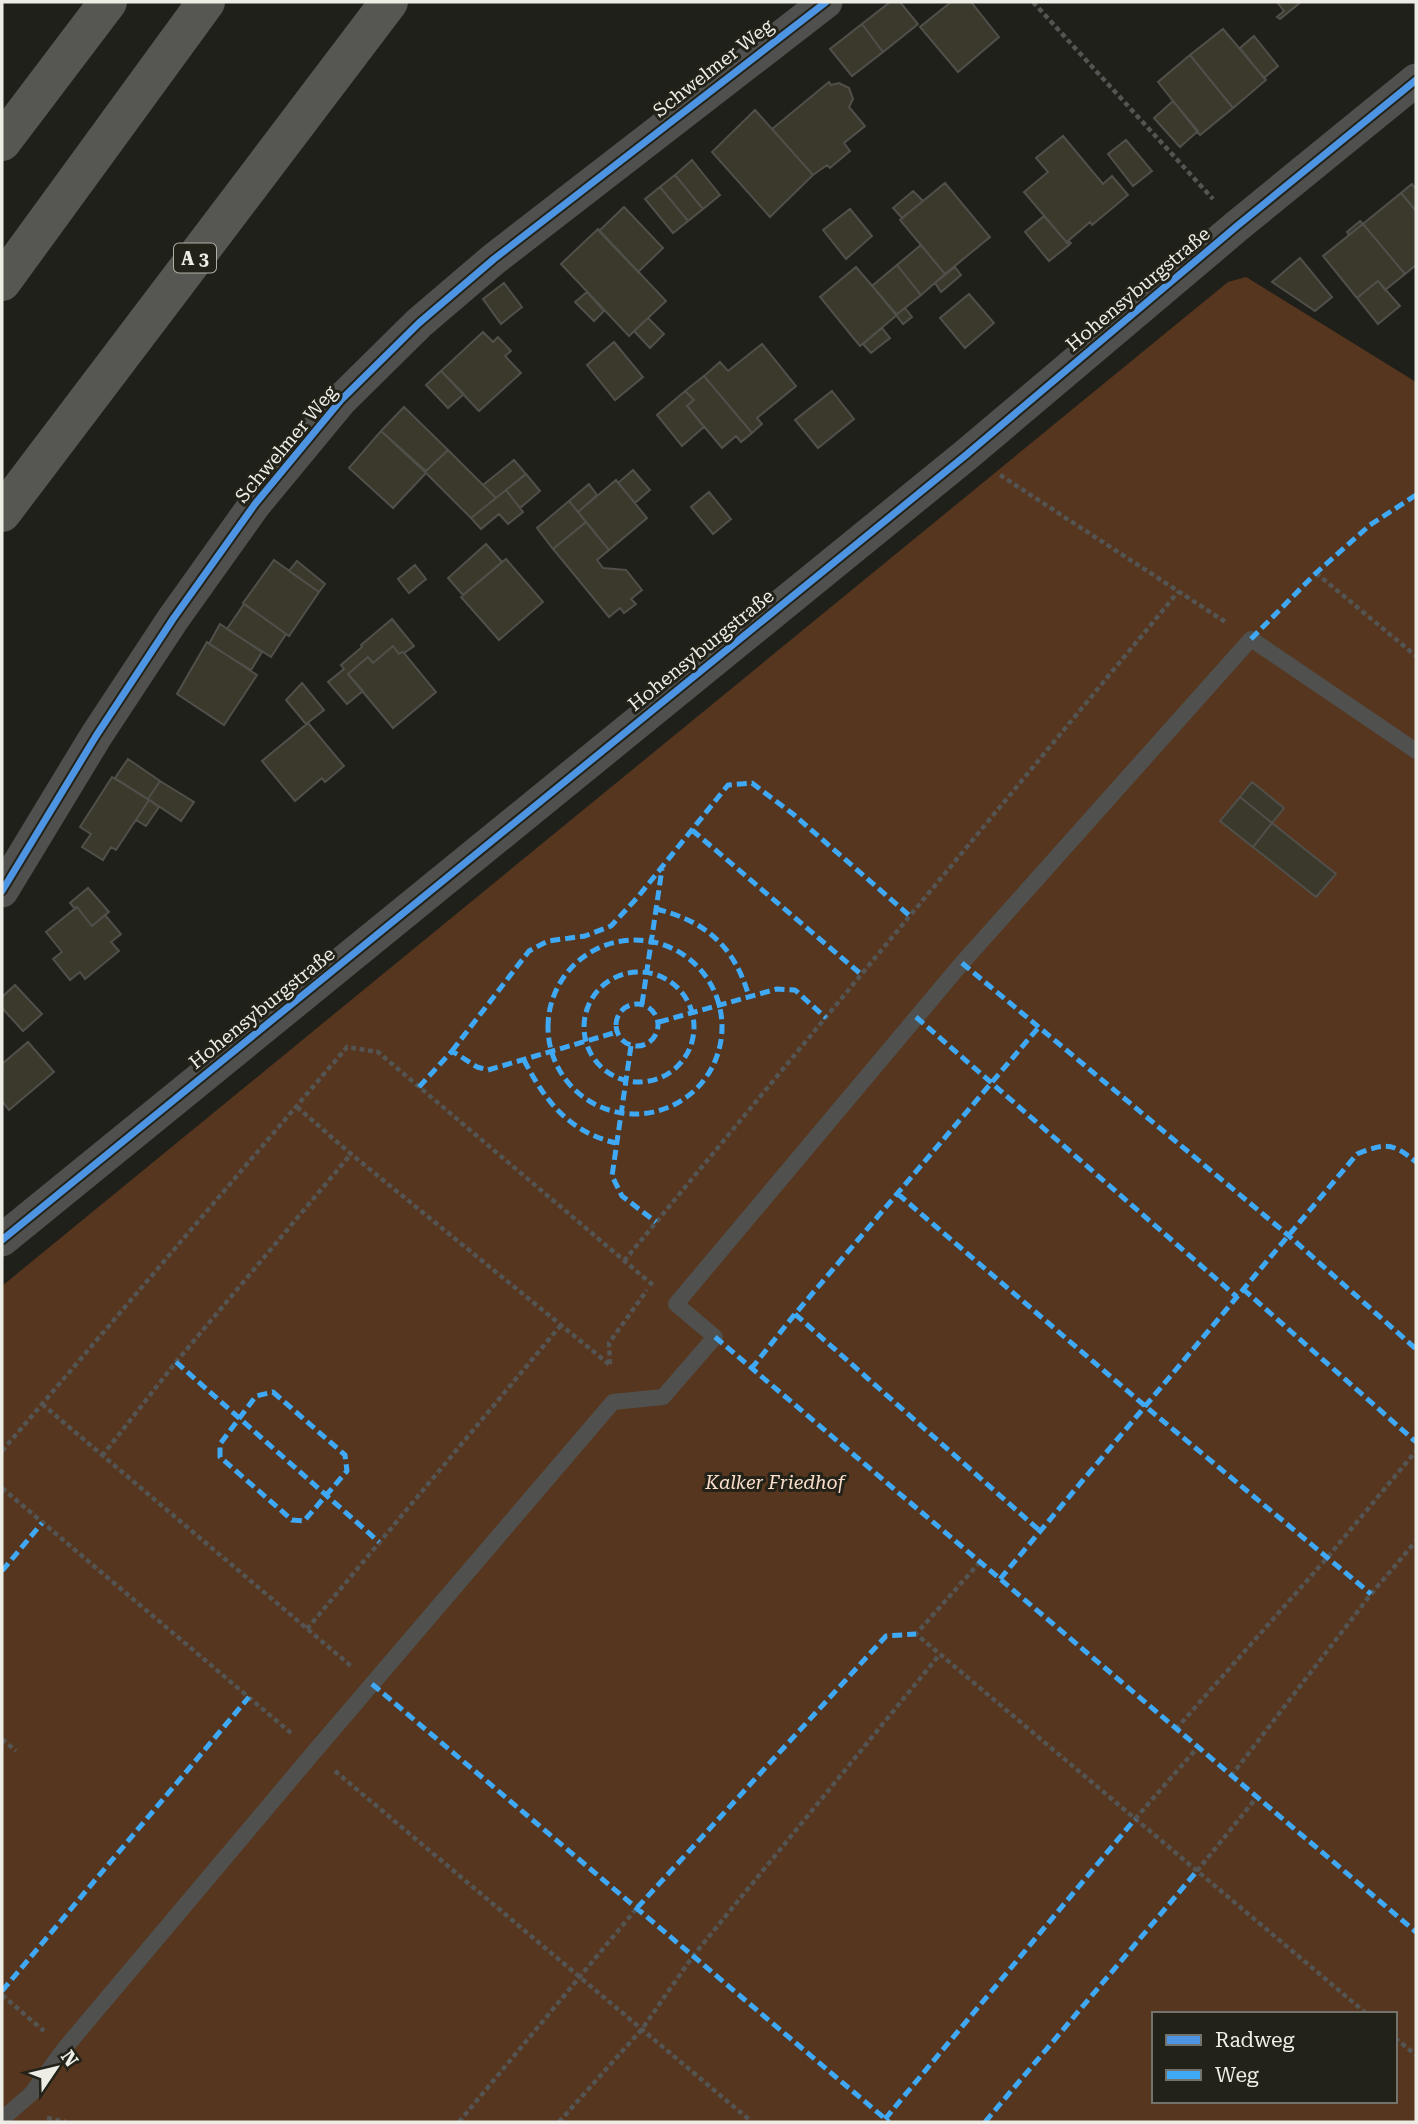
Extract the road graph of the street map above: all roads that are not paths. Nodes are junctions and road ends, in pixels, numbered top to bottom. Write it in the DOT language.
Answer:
graph roads {
  1 [pos="108,2"];
  2 [pos="206,2"];
  3 [pos="389,2"];
  4 [pos="826,2"];
  5 [pos="1416,80"];
  6 [pos="2,142"];
  7 [pos="2,282"];
  8 [pos="2,513"];
  9 [pos="1416,751"];
  10 [pos="2,891"];
  11 [pos="2,1240"];
  12 [pos="2,2119"];
  1 -- 6 [label="highway"];
  2 -- 7 [label="highway"];
  3 -- 8 [label="highway, A 3"];
  4 -- 10 [label="street, Schwelmer Weg"];
  5 -- 11 [label="street, Hohensyburgstraße"];
  9 -- 12 [label="lane"];
}
